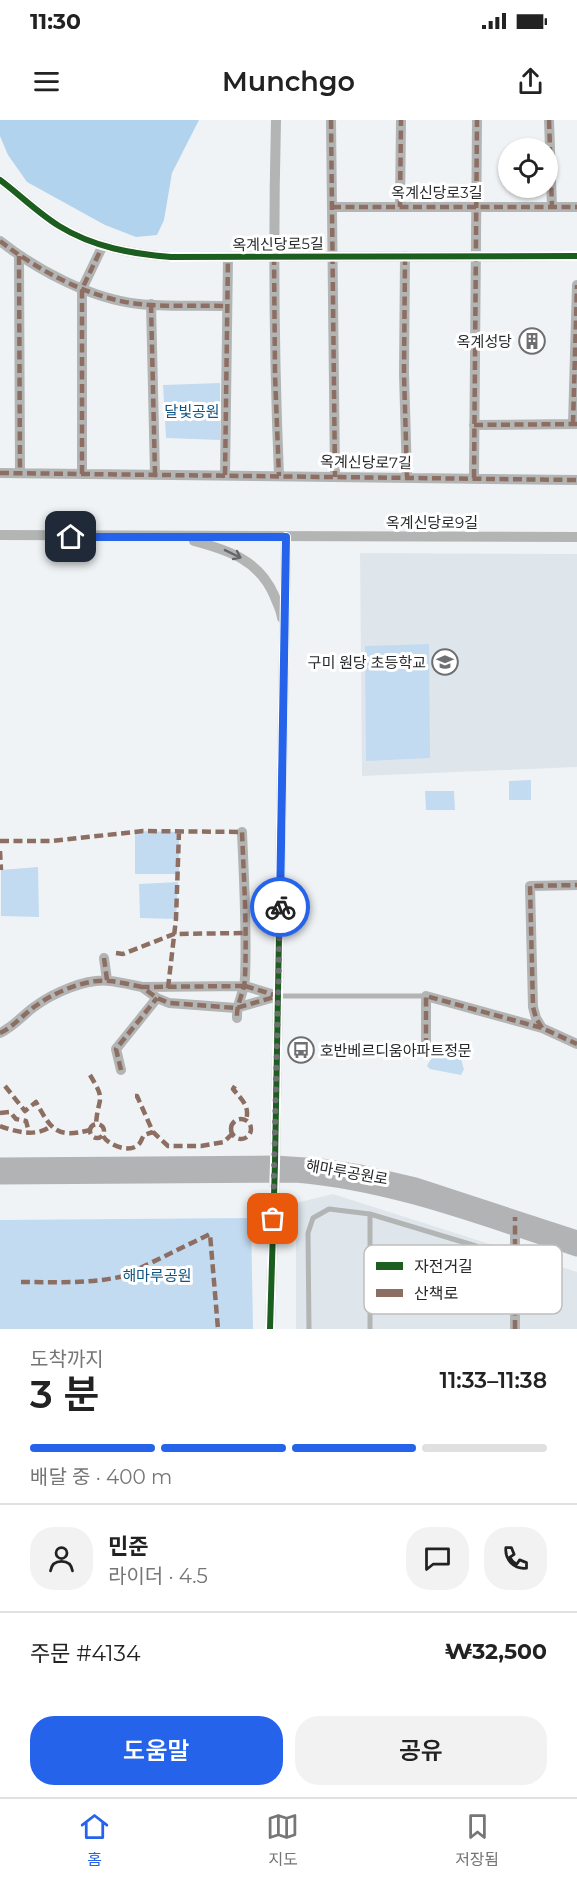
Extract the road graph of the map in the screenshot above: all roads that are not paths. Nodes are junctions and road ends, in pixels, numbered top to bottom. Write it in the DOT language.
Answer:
graph roads {
  1 [pos="276,120"];
  2 [pos="331,120"];
  3 [pos="401,120"];
  4 [pos="477,120"];
  5 [pos="549,120"];
  6 [pos="0,180"];
  7 [pos="332,207"];
  8 [pos="400,207"];
  9 [pos="476,207"];
  10 [pos="552,207"];
  11 [pos="577,207"];
  12 [pos="0,241"];
  13 [pos="103,245"];
  14 [pos="274,255"];
  15 [pos="333,255"];
  16 [pos="405,255"];
  17 [pos="19,256"];
  18 [pos="476,256"];
  19 [pos="577,256"];
  20 [pos="228,257"];
  21 [pos="577,285"];
  22 [pos="82,289"];
  23 [pos="151,304"];
  24 [pos="227,306"];
  25 [pos="575,424"];
  26 [pos="474,425"];
  27 [pos="0,473"];
  28 [pos="20,473"];
  29 [pos="82,474"];
  30 [pos="155,474"];
  31 [pos="225,475"];
  32 [pos="279,476"];
  33 [pos="335,477"];
  34 [pos="407,477"];
  35 [pos="474,478"];
  36 [pos="577,480"];
  37 [pos="0,535"];
  38 [pos="177,537"];
  39 [pos="286,537"];
  40 [pos="577,537"];
  41 [pos="285,636"];
  42 [pos="242,832"];
  43 [pos="577,885"];
  44 [pos="104,958"];
  45 [pos="107,980"];
  46 [pos="245,986"];
  47 [pos="142,987"];
  48 [pos="278,996"];
  49 [pos="426,996"];
  50 [pos="157,998"];
  51 [pos="237,1013"];
  52 [pos="542,1028"];
  53 [pos="0,1033"];
  54 [pos="577,1044"];
  55 [pos="426,1047"];
  56 [pos="121,1070"];
  57 [pos="0,1165"];
  58 [pos="275,1169"];
  59 [pos="0,1177"];
  60 [pos="370,1214"];
  61 [pos="515,1223"];
  62 [pos="577,1238"];
  63 [pos="370,1245"];
  64 [pos="473,1245"];
  65 [pos="515,1245"];
  66 [pos="577,1249"];
  67 [pos="270,1329"];
  68 [pos="309,1329"];
  1 -- 14 [label="street"];
  2 -- 7 [label="street"];
  3 -- 8 [label="street"];
  4 -- 9 [label="street"];
  5 -- 10 [label="street"];
  6 -- 13 [label="street, 옥계신당로5길"];
  7 -- 8 [label="street, 옥계신당로3길"];
  7 -- 15 [label="street"];
  8 -- 9 [label="street, 옥계신당로3길"];
  9 -- 10 [label="street, 옥계신당로3길"];
  9 -- 18 [label="street"];
  10 -- 11 [label="street, 옥계신당로3길"];
  12 -- 17 [label="street"];
  13 -- 20 [label="street, 옥계신당로5길"];
  13 -- 22 [label="street"];
  14 -- 15 [label="street, 옥계신당로5길"];
  14 -- 20 [label="street, 옥계신당로5길"];
  14 -- 32 [label="street, 옥계신당로5길"];
  15 -- 16 [label="street, 옥계신당로5길"];
  15 -- 33 [label="street, 옥계신당로5길"];
  16 -- 18 [label="street, 옥계신당로5길"];
  16 -- 34 [label="street"];
  17 -- 22 [label="street"];
  17 -- 28 [label="street"];
  18 -- 19 [label="street, 옥계신당로5길"];
  18 -- 26 [label="street"];
  20 -- 24 [label="street, 옥계신당로5길"];
  21 -- 25 [label="street"];
  22 -- 23 [label="street"];
  22 -- 29 [label="street"];
  23 -- 24 [label="street"];
  23 -- 30 [label="street"];
  24 -- 31 [label="street, 옥계신당로5길"];
  25 -- 26 [label="street"];
  26 -- 35 [label="street"];
  27 -- 28 [label="street, 옥계신당로7길"];
  28 -- 29 [label="street, 옥계신당로7길"];
  29 -- 30 [label="street, 옥계신당로7길"];
  30 -- 31 [label="street, 옥계신당로7길"];
  31 -- 32 [label="street, 옥계신당로7길"];
  32 -- 33 [label="street, 옥계신당로7길"];
  33 -- 34 [label="street, 옥계신당로7길"];
  34 -- 35 [label="street, 옥계신당로7길"];
  35 -- 36 [label="street, 옥계신당로7길"];
  37 -- 38 [label="street"];
  38 -- 39 [label="street, 옥계신당로9길"];
  38 -- 41 [label="street, one-way"];
  39 -- 40 [label="street, 옥계신당로9길"];
  39 -- 41 [label="street"];
  41 -- 48 [label="street"];
  42 -- 46 [label="street"];
  43 -- 52 [label="street"];
  44 -- 45 [label="street"];
  45 -- 47 [label="street"];
  45 -- 53 [label="street"];
  46 -- 47 [label="street"];
  46 -- 48 [label="street"];
  46 -- 51 [label="street"];
  47 -- 50 [label="street"];
  48 -- 49 [label="lane"];
  48 -- 51 [label="street"];
  48 -- 58 [label="street"];
  49 -- 52 [label="street"];
  49 -- 55 [label="street"];
  50 -- 51 [label="street"];
  50 -- 56 [label="street"];
  52 -- 54 [label="street"];
  57 -- 58 [label="street, 해마루공원로"];
  58 -- 59 [label="street, 해마루공원로"];
  58 -- 61 [label="street, 해마루공원로"];
  58 -- 67 [label="street"];
  60 -- 63 [label="lane"];
  60 -- 64 [label="lane"];
  60 -- 68 [label="lane"];
  61 -- 62 [label="street, 해마루공원로"];
  61 -- 65 [label="street"];
  61 -- 66 [label="street, 해마루공원로"];
}
